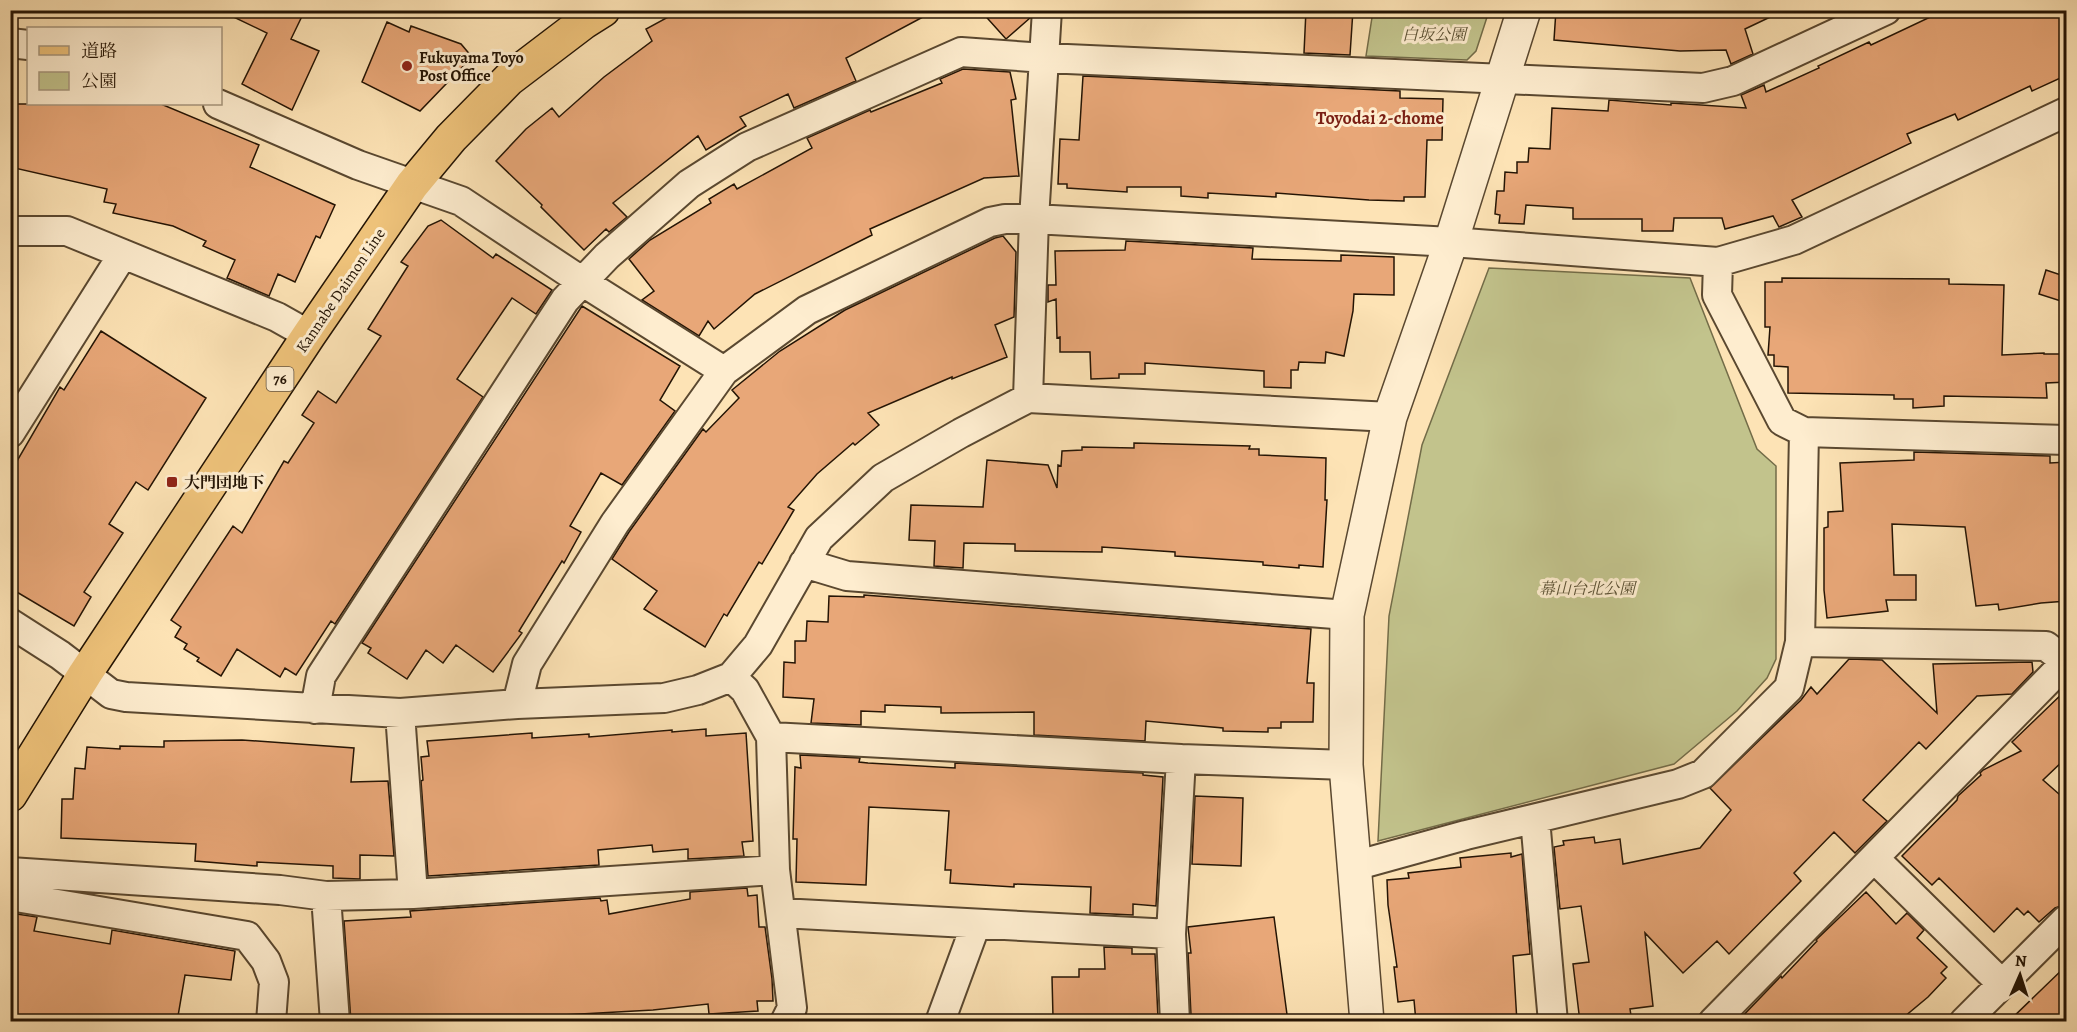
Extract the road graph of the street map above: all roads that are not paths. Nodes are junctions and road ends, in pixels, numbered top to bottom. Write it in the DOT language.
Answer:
graph roads {
  1 [pos="1047,10"];
  2 [pos="1524,10"];
  3 [pos="1886,10"];
  4 [pos="590,14"];
  5 [pos="10,43"];
  6 [pos="27,45"];
  7 [pos="1044,58"];
  8 [pos="1503,77"];
  9 [pos="220,105"];
  10 [pos="2067,112"];
  11 [pos="412,185"];
  12 [pos="1034,219"];
  13 [pos="10,231"];
  14 [pos="1451,242"];
  15 [pos="123,254"];
  16 [pos="1718,262"];
  17 [pos="583,282"];
  18 [pos="309,335"];
  19 [pos="724,371"];
  20 [pos="1028,398"];
  21 [pos="1389,417"];
  22 [pos="10,432"];
  23 [pos="1803,432"];
  24 [pos="2067,440"];
  25 [pos="804,563"];
  26 [pos="1347,615"];
  27 [pos="10,623"];
  28 [pos="1800,642"];
  29 [pos="2066,662"];
  30 [pos="85,674"];
  31 [pos="731,677"];
  32 [pos="517,704"];
  33 [pos="315,709"];
  34 [pos="400,713"];
  35 [pos="771,737"];
  36 [pos="1181,759"];
  37 [pos="1346,765"];
  38 [pos="10,795"];
  39 [pos="1535,819"];
  40 [pos="1875,859"];
  41 [pos="1354,866"];
  42 [pos="775,870"];
  43 [pos="10,872"];
  44 [pos="413,894"];
  45 [pos="10,896"];
  46 [pos="326,896"];
  47 [pos="781,913"];
  48 [pos="2067,920"];
  49 [pos="976,924"];
  50 [pos="1170,934"];
  51 [pos="2001,983"];
  52 [pos="271,1022"];
  53 [pos="335,1022"];
  54 [pos="785,1022"];
  55 [pos="940,1022"];
  56 [pos="1175,1022"];
  57 [pos="1367,1022"];
  58 [pos="1553,1022"];
  59 [pos="1713,1022"];
  60 [pos="1964,1022"];
  1 -- 7 [label="street"];
  2 -- 8 [label="street"];
  3 -- 8 [label="street"];
  4 -- 11 [label="main road, Kannabe Daimon Line / 76"];
  5 -- 6 [label="street"];
  7 -- 8 [label="street"];
  7 -- 12 [label="street"];
  7 -- 17 [label="street"];
  8 -- 14 [label="street"];
  9 -- 11 [label="street"];
  10 -- 16 [label="street"];
  11 -- 17 [label="street"];
  11 -- 18 [label="main road, Kannabe Daimon Line / 76"];
  12 -- 14 [label="street"];
  12 -- 19 [label="street"];
  12 -- 20 [label="street"];
  13 -- 15 [label="street"];
  14 -- 16 [label="street"];
  14 -- 21 [label="street"];
  15 -- 18 [label="street"];
  15 -- 22 [label="street"];
  16 -- 23 [label="street"];
  17 -- 19 [label="street"];
  17 -- 33 [label="street"];
  18 -- 30 [label="main road, Kannabe Daimon Line / 76"];
  19 -- 32 [label="street"];
  20 -- 21 [label="street"];
  20 -- 25 [label="street"];
  21 -- 26 [label="street"];
  23 -- 24 [label="street"];
  23 -- 28 [label="street"];
  25 -- 26 [label="street"];
  25 -- 31 [label="street"];
  26 -- 37 [label="street"];
  27 -- 30 [label="street"];
  28 -- 29 [label="street"];
  28 -- 39 [label="street"];
  29 -- 40 [label="street"];
  30 -- 33 [label="street"];
  30 -- 38 [label="main road, Kannabe Daimon Line / 76"];
  31 -- 32 [label="street"];
  31 -- 35 [label="street"];
  32 -- 34 [label="street"];
  33 -- 34 [label="street"];
  34 -- 44 [label="street"];
  35 -- 36 [label="street"];
  35 -- 42 [label="street"];
  36 -- 37 [label="street"];
  36 -- 50 [label="street"];
  37 -- 41 [label="street"];
  39 -- 41 [label="street"];
  39 -- 58 [label="street"];
  40 -- 51 [label="street"];
  40 -- 59 [label="street"];
  41 -- 57 [label="street"];
  42 -- 44 [label="street"];
  42 -- 47 [label="street"];
  43 -- 46 [label="street"];
  44 -- 46 [label="street"];
  45 -- 52 [label="street"];
  46 -- 53 [label="street"];
  47 -- 49 [label="street"];
  47 -- 54 [label="street"];
  48 -- 51 [label="street"];
  49 -- 50 [label="street"];
  49 -- 55 [label="street"];
  50 -- 56 [label="street"];
  51 -- 60 [label="street"];
}
